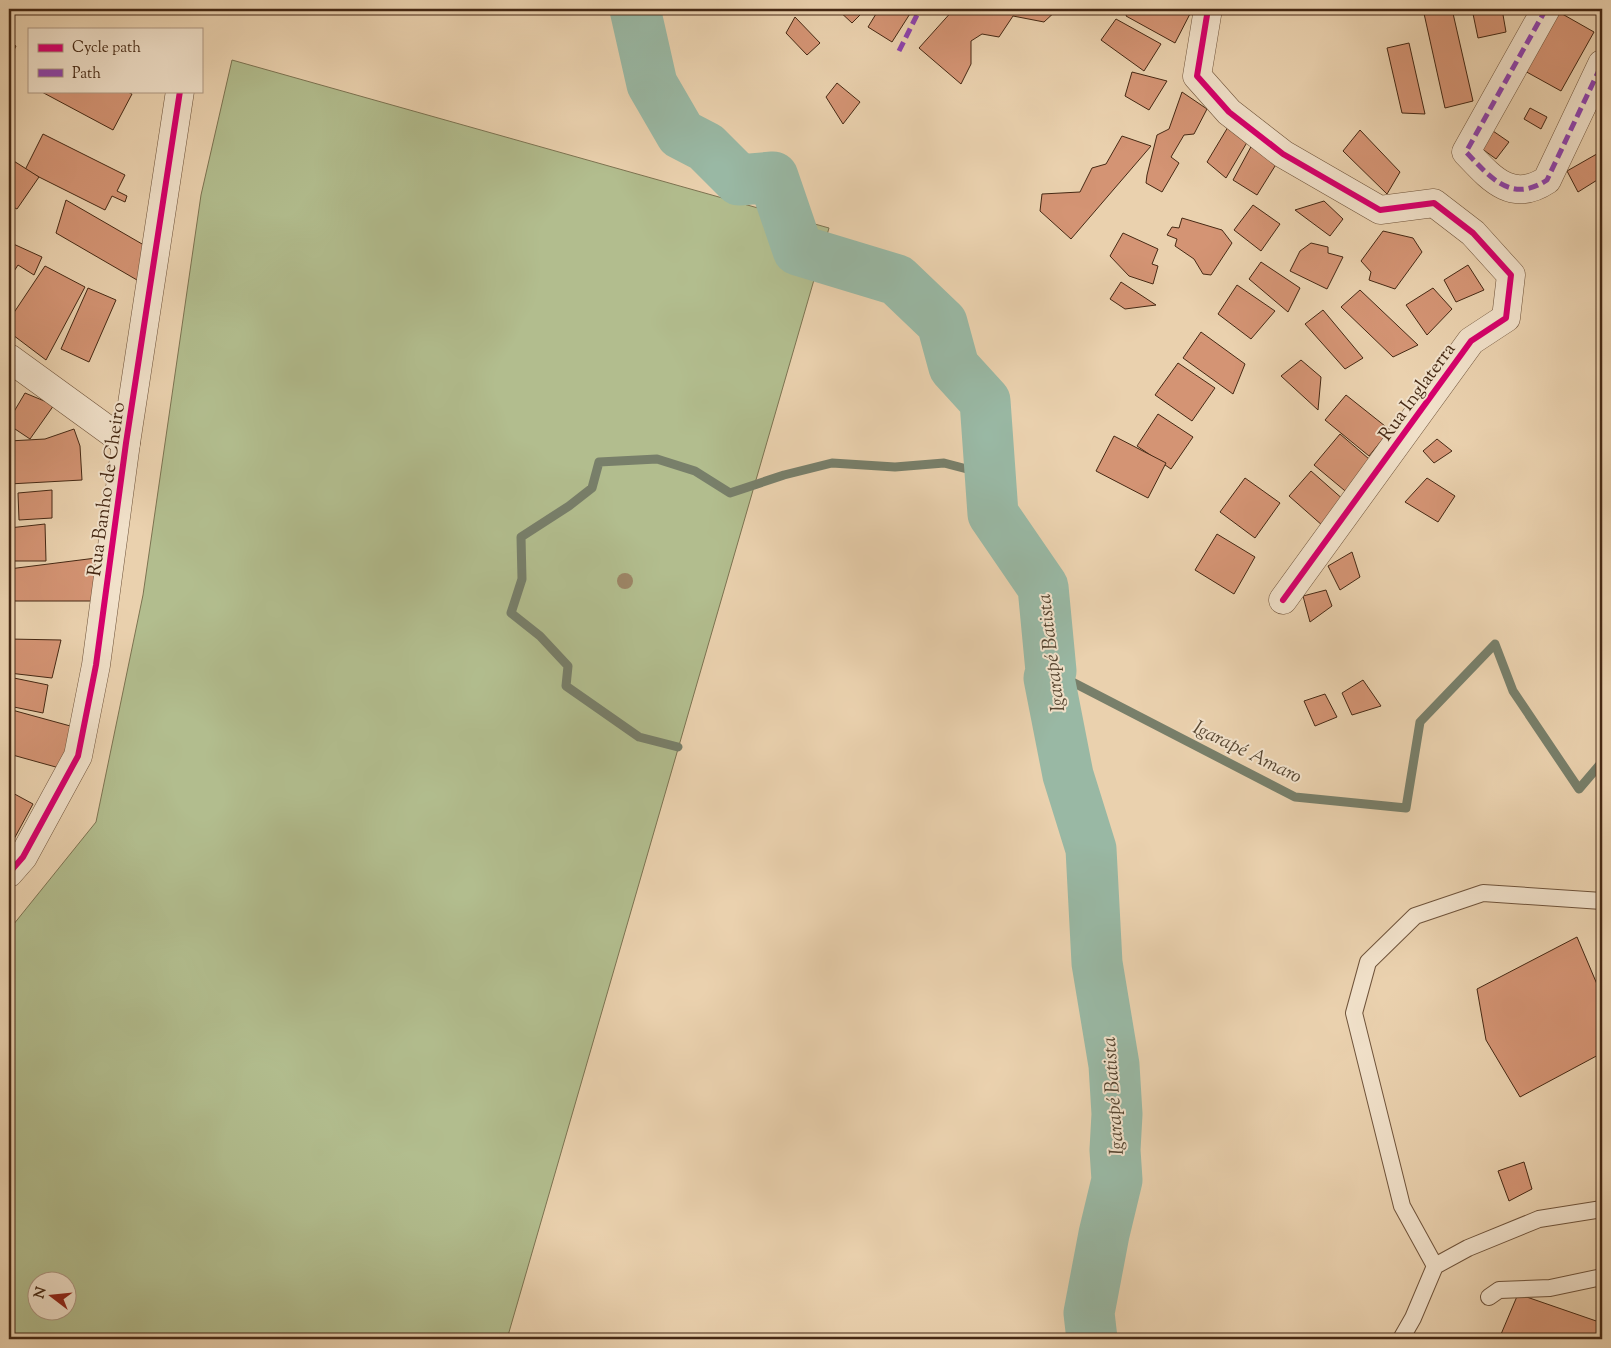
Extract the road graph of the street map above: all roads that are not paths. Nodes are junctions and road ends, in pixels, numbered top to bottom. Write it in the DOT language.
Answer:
graph roads {
  1 [pos="1208,9"];
  2 [pos="1546,9"];
  3 [pos="1602,64"];
  4 [pos="180,92"];
  5 [pos="9,358"];
  6 [pos="126,443"];
  7 [pos="1283,600"];
  8 [pos="9,873"];
  9 [pos="1602,901"];
  10 [pos="1602,1209"];
  11 [pos="1435,1266"];
  12 [pos="1602,1277"];
  13 [pos="1489,1297"];
  14 [pos="1401,1339"];
  1 -- 7 [label="street, Rua Inglaterra"];
  2 -- 3 [label="street"];
  4 -- 6 [label="street, Rua Banho de Cheiro"];
  5 -- 6 [label="street"];
  6 -- 8 [label="street, Rua Banho de Cheiro"];
  9 -- 11 [label="lane"];
  10 -- 11 [label="lane"];
  11 -- 14 [label="lane"];
  12 -- 13 [label="lane"];
}
